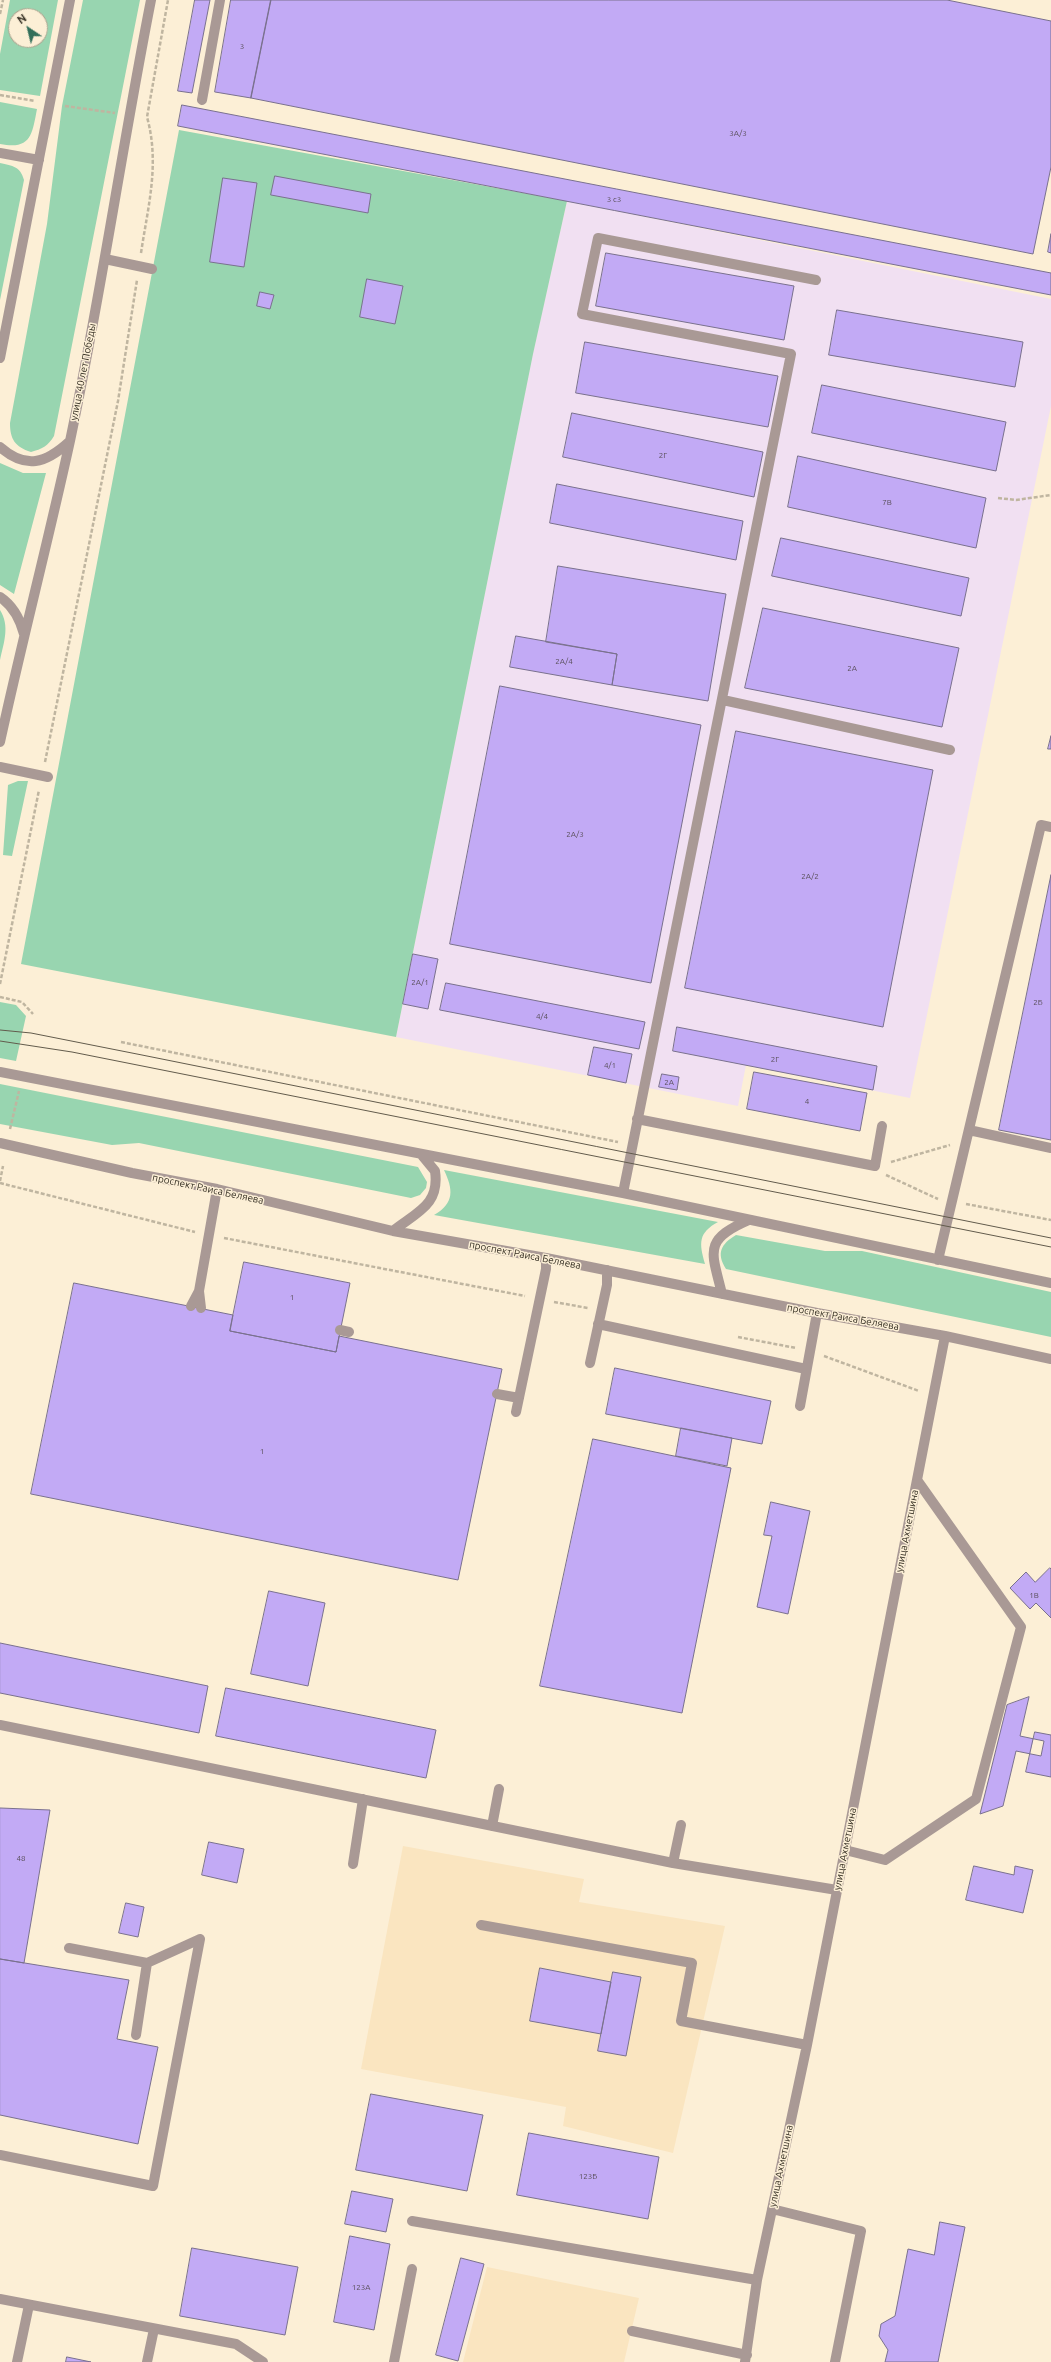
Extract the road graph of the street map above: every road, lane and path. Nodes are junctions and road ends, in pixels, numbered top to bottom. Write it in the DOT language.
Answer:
graph roads {
  1 [pos="3,0"];
  2 [pos="70,0"];
  3 [pos="151,0"];
  4 [pos="168,0"];
  5 [pos="220,0"];
  6 [pos="0,14"];
  7 [pos="0,95"];
  8 [pos="202,100"];
  9 [pos="38,102"];
  10 [pos="62,106"];
  11 [pos="118,114"];
  12 [pos="0,153"];
  13 [pos="39,160"];
  14 [pos="105,260"];
  15 [pos="139,266"];
  16 [pos="152,269"];
  17 [pos="816,280"];
  18 [pos="0,358"];
  19 [pos="70,442"];
  20 [pos="0,447"];
  21 [pos="1051,495"];
  22 [pos="998,498"];
  23 [pos="0,597"];
  24 [pos="24,634"];
  25 [pos="723,700"];
  26 [pos="0,742"];
  27 [pos="950,750"];
  28 [pos="0,766"];
  29 [pos="45,777"];
  30 [pos="1051,827"];
  31 [pos="0,984"];
  32 [pos="0,997"];
  33 [pos="33,1014"];
  34 [pos="121,1042"];
  35 [pos="0,1072"];
  36 [pos="22,1076"];
  37 [pos="637,1119"];
  38 [pos="882,1126"];
  39 [pos="10,1129"];
  40 [pos="968,1130"];
  41 [pos="966,1140"];
  42 [pos="0,1142"];
  43 [pos="632,1145"];
  44 [pos="1051,1148"];
  45 [pos="421,1154"];
  46 [pos="3,1166"];
  47 [pos="875,1166"];
  48 [pos="0,1182"];
  49 [pos="217,1189"];
  50 [pos="622,1193"];
  51 [pos="749,1220"];
  52 [pos="393,1230"];
  53 [pos="209,1236"];
  54 [pos="546,1258"];
  55 [pos="938,1260"];
  56 [pos="607,1270"];
  57 [pos="1051,1283"];
  58 [pos="722,1294"];
  59 [pos="539,1299"];
  60 [pos="196,1307"];
  61 [pos="601,1311"];
  62 [pos="817,1313"];
  63 [pos="598,1324"];
  64 [pos="732,1336"];
  65 [pos="945,1336"];
  66 [pos="810,1351"];
  67 [pos="1051,1359"];
  68 [pos="590,1363"];
  69 [pos="806,1369"];
  70 [pos="497,1394"];
  71 [pos="933,1396"];
  72 [pos="519,1398"];
  73 [pos="800,1406"];
  74 [pos="516,1412"];
  75 [pos="917,1480"];
  76 [pos="0,1725"];
  77 [pos="499,1789"];
  78 [pos="363,1799"];
  79 [pos="492,1826"];
  80 [pos="681,1826"];
  81 [pos="845,1850"];
  82 [pos="673,1863"];
  83 [pos="353,1864"];
  84 [pos="837,1890"];
  85 [pos="481,1925"];
  86 [pos="69,1948"];
  87 [pos="147,1963"];
  88 [pos="136,2035"];
  89 [pos="807,2045"];
  90 [pos="0,2156"];
  91 [pos="772,2209"];
  92 [pos="412,2221"];
  93 [pos="412,2270"];
  94 [pos="757,2280"];
  95 [pos="0,2299"];
  96 [pos="29,2305"];
  97 [pos="154,2329"];
  98 [pos="632,2331"];
  99 [pos="746,2359"];
  100 [pos="17,2362"];
  101 [pos="147,2362"];
  102 [pos="263,2362"];
  103 [pos="394,2362"];
  104 [pos="835,2362"];
  1 -- 6 [label="path"];
  2 -- 13 [label="street"];
  3 -- 14 [label="street, улица 40 лет Победы"];
  4 -- 15 [label="path"];
  5 -- 8 [label="street"];
  7 -- 9 [label="path"];
  10 -- 11 [label="path"];
  12 -- 13 [label="street"];
  13 -- 18 [label="street"];
  14 -- 15 [label="street"];
  14 -- 19 [label="street, улица 40 лет Победы"];
  15 -- 16 [label="street"];
  15 -- 29 [label="path"];
  17 -- 25 [label="street"];
  19 -- 20 [label="street"];
  19 -- 24 [label="street, улица 40 лет Победы"];
  21 -- 22 [label="path"];
  23 -- 24 [label="street"];
  24 -- 26 [label="street, улица 40 лет Победы"];
  25 -- 27 [label="street"];
  25 -- 37 [label="street"];
  28 -- 29 [label="street"];
  29 -- 31 [label="path"];
  30 -- 40 [label="street"];
  32 -- 33 [label="path"];
  34 -- 43 [label="path"];
  35 -- 36 [label="street"];
  36 -- 39 [label="path"];
  36 -- 45 [label="street"];
  37 -- 43 [label="street"];
  37 -- 47 [label="street"];
  38 -- 47 [label="street"];
  40 -- 41 [label="street"];
  40 -- 44 [label="street"];
  41 -- 47 [label="path"];
  41 -- 55 [label="street"];
  42 -- 49 [label="street, проспект Раиса Беляева"];
  43 -- 50 [label="street"];
  45 -- 50 [label="street"];
  45 -- 52 [label="street"];
  46 -- 48 [label="path"];
  48 -- 53 [label="path"];
  49 -- 52 [label="street, проспект Раиса Беляева"];
  49 -- 53 [label="street"];
  50 -- 51 [label="street"];
  51 -- 55 [label="street"];
  51 -- 58 [label="street"];
  52 -- 54 [label="street, проспект Раиса Беляева"];
  53 -- 59 [label="path"];
  53 -- 60 [label="street"];
  54 -- 56 [label="street, проспект Раиса Беляева"];
  54 -- 59 [label="street"];
  55 -- 57 [label="street"];
  56 -- 58 [label="street, проспект Раиса Беляева"];
  56 -- 61 [label="street"];
  58 -- 62 [label="street, проспект Раиса Беляева"];
  59 -- 61 [label="path"];
  59 -- 72 [label="street"];
  61 -- 63 [label="street"];
  62 -- 65 [label="street, проспект Раиса Беляева"];
  62 -- 66 [label="street"];
  63 -- 68 [label="street"];
  63 -- 69 [label="street"];
  64 -- 66 [label="path"];
  65 -- 67 [label="street, проспект Раиса Беляева"];
  65 -- 71 [label="street, улица Ахметшина"];
  66 -- 69 [label="street"];
  66 -- 71 [label="path"];
  69 -- 73 [label="street"];
  70 -- 72 [label="street"];
  71 -- 75 [label="street, улица Ахметшина"];
  72 -- 74 [label="street"];
  75 -- 81 [label="street, улица Ахметшина"];
  75 -- 81 [label="street"];
  76 -- 78 [label="street"];
  77 -- 79 [label="street"];
  78 -- 79 [label="street"];
  78 -- 83 [label="street"];
  79 -- 82 [label="street"];
  80 -- 82 [label="street"];
  81 -- 84 [label="street, улица Ахметшина"];
  82 -- 84 [label="street"];
  84 -- 89 [label="street, улица Ахметшина"];
  85 -- 89 [label="street"];
  86 -- 87 [label="street"];
  87 -- 88 [label="street"];
  87 -- 90 [label="street"];
  89 -- 91 [label="street, улица Ахметшина"];
  91 -- 94 [label="street, улица Ахметшина"];
  91 -- 104 [label="street"];
  92 -- 94 [label="street"];
  93 -- 103 [label="street"];
  94 -- 99 [label="street, улица Ахметшина"];
  95 -- 96 [label="street"];
  96 -- 97 [label="street"];
  96 -- 100 [label="street"];
  97 -- 101 [label="street"];
  97 -- 102 [label="street"];
  98 -- 99 [label="street"];
}
